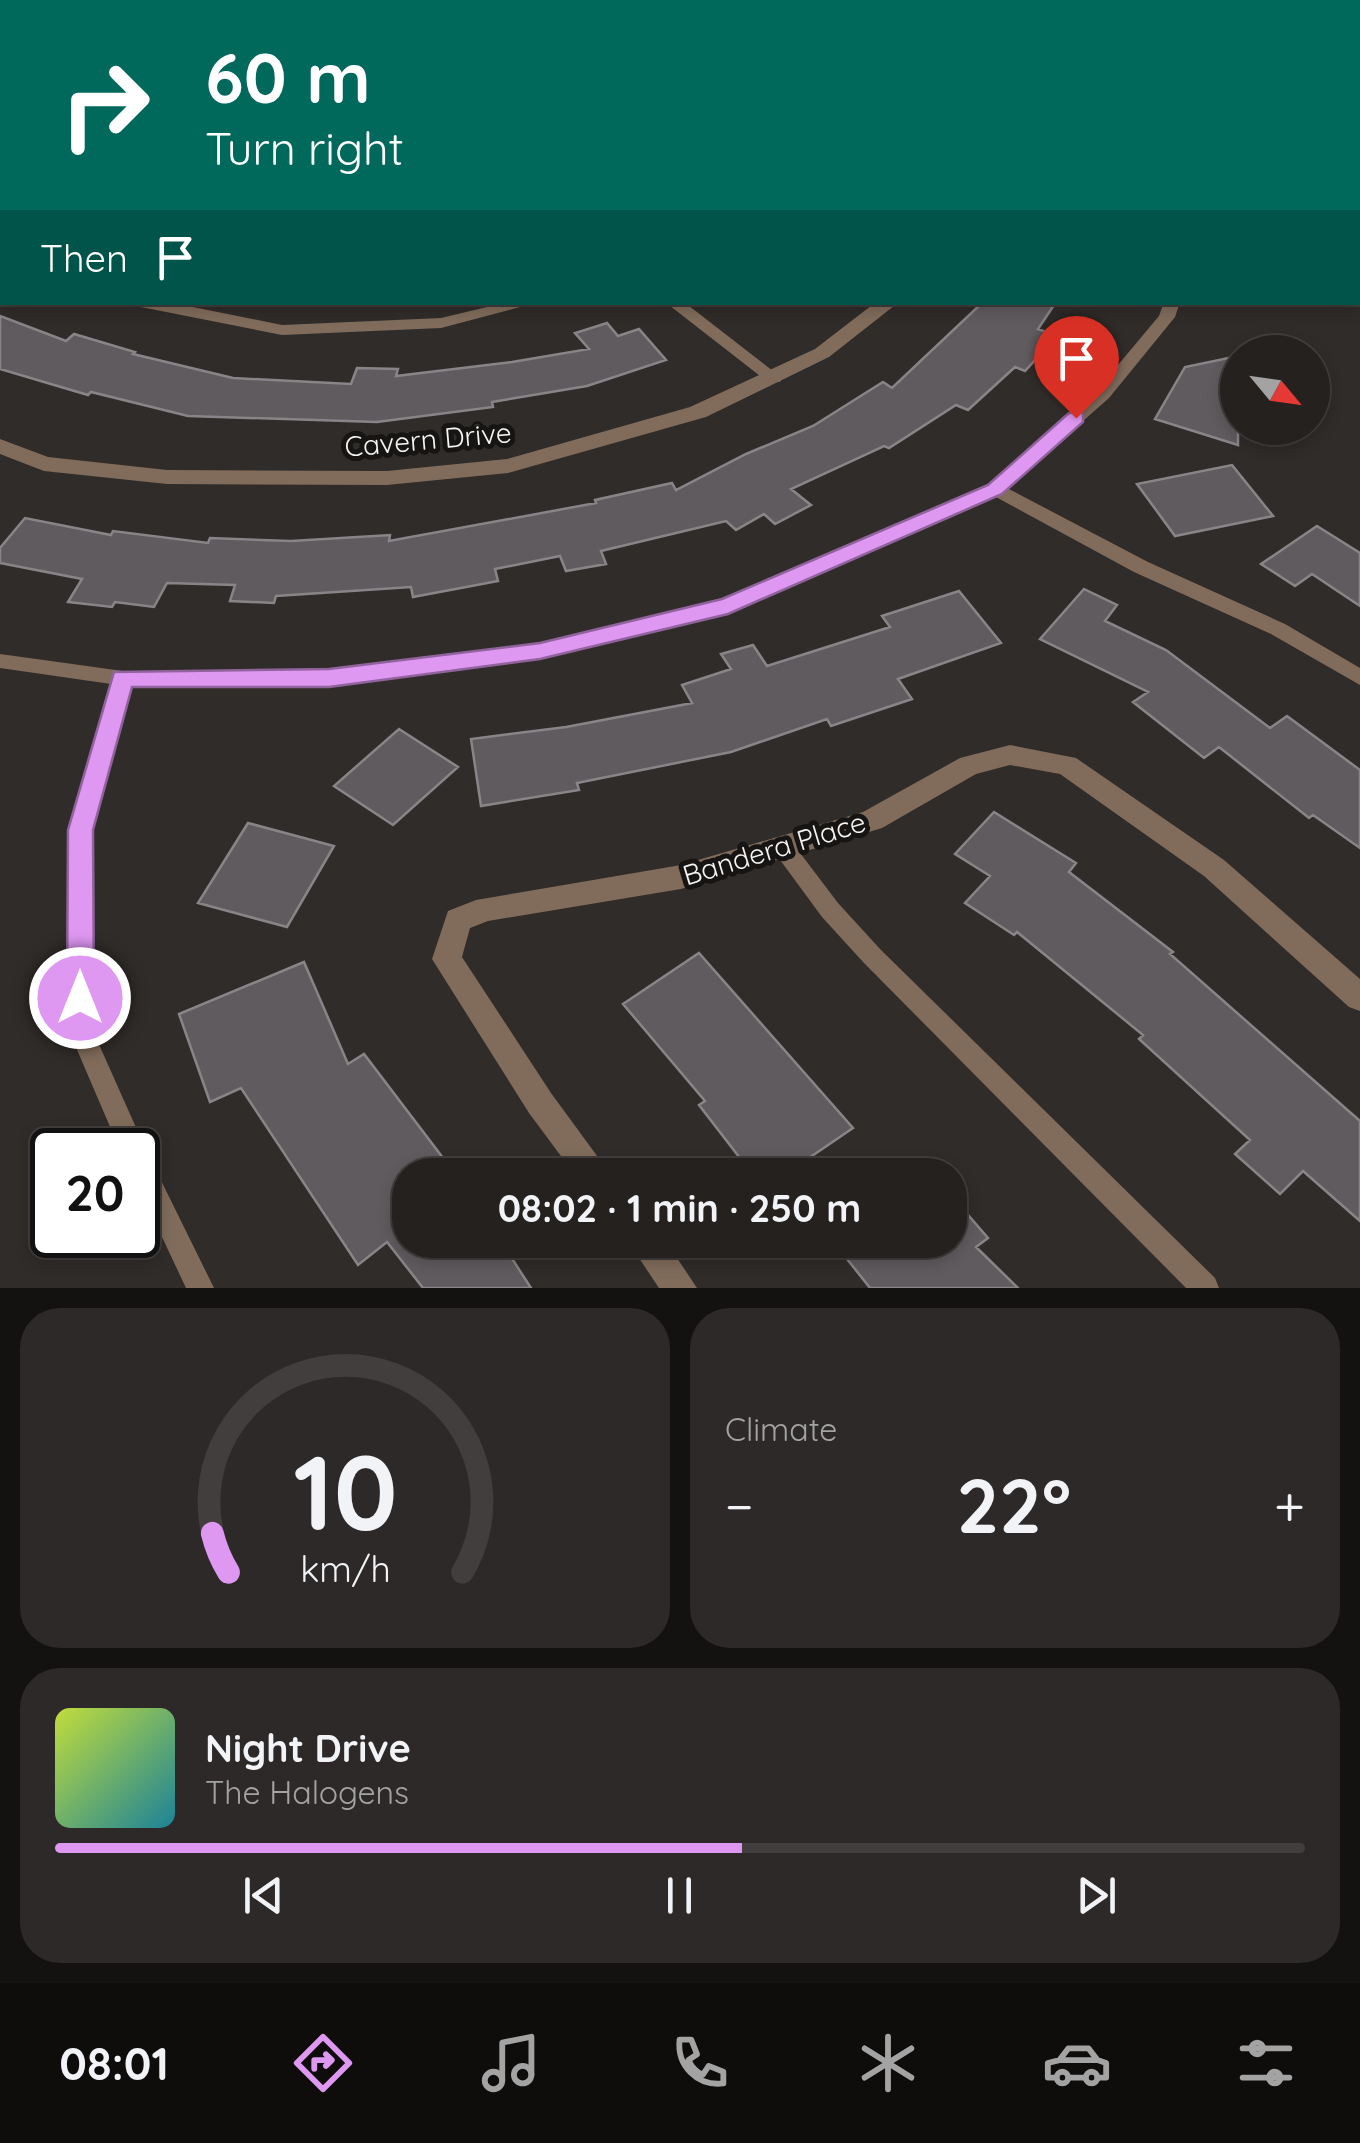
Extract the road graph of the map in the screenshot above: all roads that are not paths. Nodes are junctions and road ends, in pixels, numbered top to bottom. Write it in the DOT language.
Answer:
graph roads {
  1 [pos="157,305"];
  2 [pos="517,305"];
  3 [pos="677,305"];
  4 [pos="886,305"];
  5 [pos="1171,305"];
  6 [pos="774,378"];
  7 [pos="8,449"];
  8 [pos="0,470"];
  9 [pos="995,490"];
  10 [pos="0,661"];
  11 [pos="122,678"];
  12 [pos="1360,678"];
  13 [pos="784,846"];
  14 [pos="1360,998"];
  15 [pos="123,1128"];
  16 [pos="582,1158"];
  17 [pos="160,1205"];
  18 [pos="658,1258"];
  19 [pos="200,1288"];
  20 [pos="680,1288"];
  21 [pos="1204,1288"];
  1 -- 2 [label="lane"];
  3 -- 6 [label="lane"];
  4 -- 6 [label="street, Cavern Drive"];
  5 -- 9 [label="lane"];
  6 -- 7 [label="street, Cavern Drive"];
  7 -- 8 [label="street"];
  9 -- 11 [label="lane"];
  9 -- 12 [label="lane"];
  10 -- 11 [label="lane"];
  11 -- 15 [label="lane"];
  13 -- 14 [label="street, Bandera Place"];
  13 -- 16 [label="street, Bandera Place"];
  13 -- 21 [label="lane"];
  17 -- 19 [label="lane"];
  18 -- 20 [label="street"];
}
